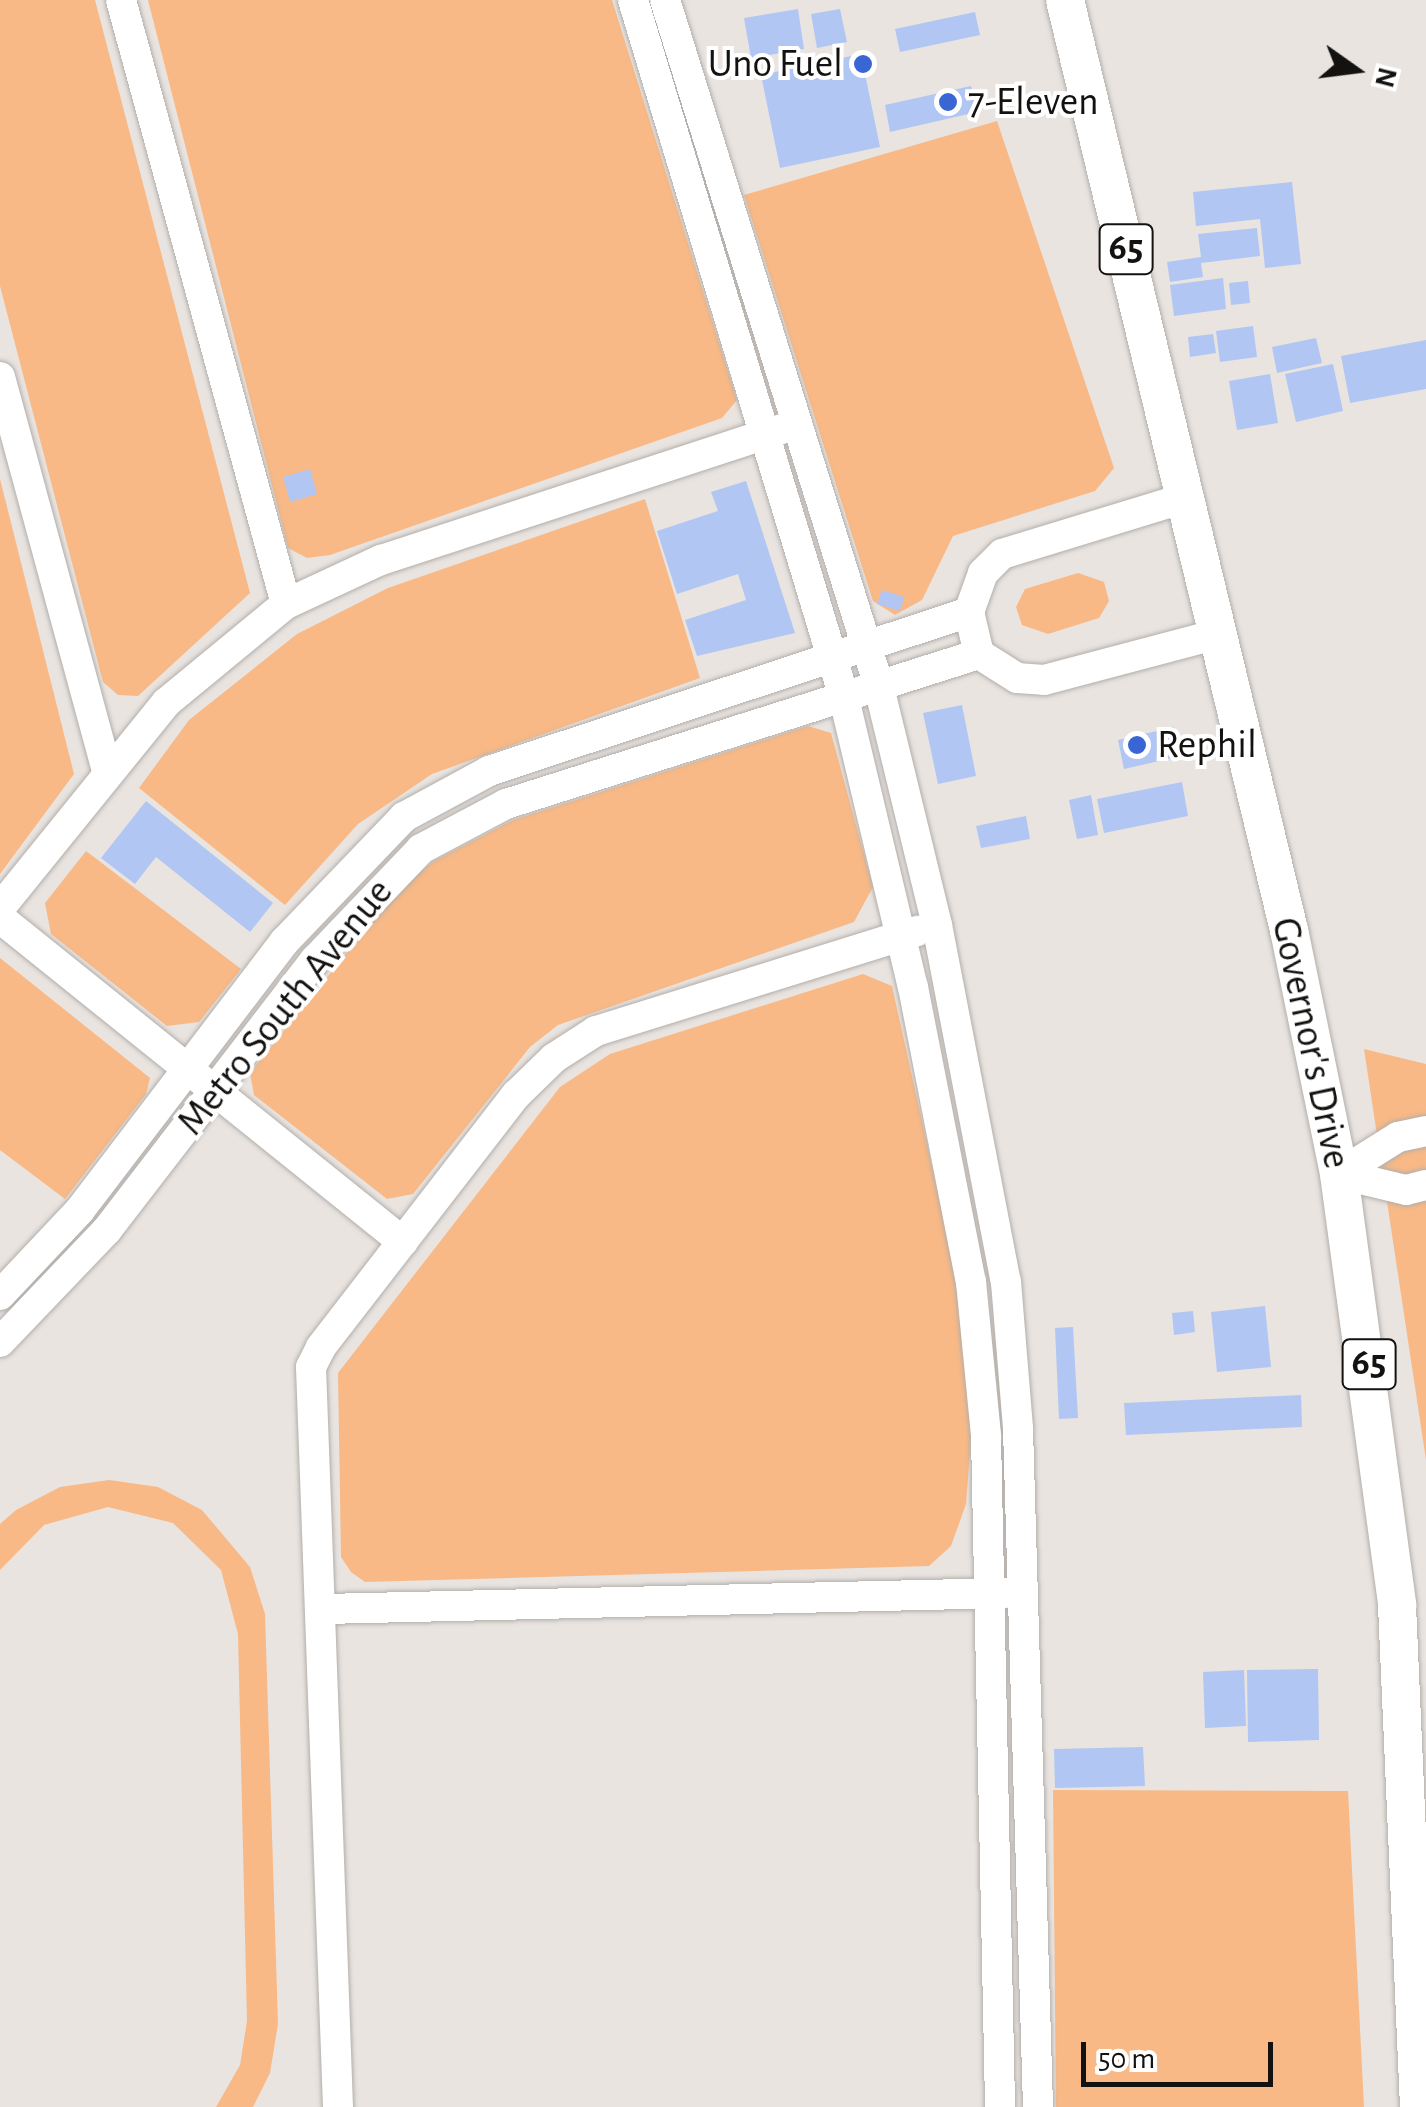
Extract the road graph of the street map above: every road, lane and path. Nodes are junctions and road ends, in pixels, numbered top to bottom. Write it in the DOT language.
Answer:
graph roads {
  1 [pos="121,0"];
  2 [pos="633,0"];
  3 [pos="666,0"];
  4 [pos="1065,0"];
  5 [pos="0,377"];
  6 [pos="798,424"];
  7 [pos="765,434"];
  8 [pos="1185,498"];
  9 [pos="286,604"];
  10 [pos="969,612"];
  11 [pos="1218,634"];
  12 [pos="866,646"];
  13 [pos="979,654"];
  14 [pos="831,657"];
  15 [pos="878,683"];
  16 [pos="843,694"];
  17 [pos="108,770"];
  18 [pos="0,908"];
  19 [pos="0,918"];
  20 [pos="937,925"];
  21 [pos="901,936"];
  22 [pos="185,1066"];
  23 [pos="215,1091"];
  24 [pos="1426,1131"];
  25 [pos="1338,1174"];
  26 [pos="1426,1185"];
  27 [pos="403,1242"];
  28 [pos="6,1278"];
  29 [pos="46,1301"];
  30 [pos="0,1342"];
  31 [pos="1024,1592"];
  32 [pos="988,1593"];
  33 [pos="324,1609"];
  34 [pos="1417,1878"];
  35 [pos="338,2107"];
  36 [pos="1000,2107"];
  37 [pos="1038,2107"];
  38 [pos="1419,2107"];
  1 -- 9 [label="street"];
  2 -- 7 [label="street"];
  3 -- 6 [label="street"];
  4 -- 8 [label="main road, Governor's Drive / 65"];
  5 -- 17 [label="street"];
  6 -- 7 [label="street"];
  6 -- 12 [label="street"];
  7 -- 9 [label="street"];
  7 -- 14 [label="street"];
  8 -- 10 [label="street"];
  8 -- 11 [label="main road, Governor's Drive / 65"];
  9 -- 17 [label="street"];
  10 -- 12 [label="street, Metro South Avenue"];
  10 -- 13 [label="street"];
  11 -- 13 [label="street"];
  11 -- 25 [label="main road, Governor's Drive / 65"];
  12 -- 14 [label="street, Metro South Avenue"];
  12 -- 15 [label="street"];
  13 -- 15 [label="street, Metro South Avenue"];
  14 -- 16 [label="street"];
  14 -- 22 [label="street, Metro South Avenue"];
  15 -- 16 [label="street, Metro South Avenue"];
  15 -- 20 [label="street"];
  16 -- 21 [label="street"];
  16 -- 23 [label="street, Metro South Avenue"];
  17 -- 18 [label="street"];
  19 -- 22 [label="street"];
  20 -- 21 [label="street"];
  20 -- 31 [label="street"];
  21 -- 27 [label="street"];
  21 -- 32 [label="street"];
  22 -- 23 [label="street"];
  22 -- 28 [label="street, Metro South Avenue"];
  23 -- 27 [label="street"];
  23 -- 29 [label="street, Metro South Avenue"];
  24 -- 25 [label="street"];
  25 -- 26 [label="street"];
  25 -- 34 [label="main road, Governor's Drive / 65"];
  27 -- 33 [label="street"];
  28 -- 29 [label="street"];
  29 -- 30 [label="street, Metro South Avenue"];
  31 -- 32 [label="street"];
  31 -- 37 [label="street"];
  32 -- 33 [label="street"];
  32 -- 36 [label="street"];
  33 -- 35 [label="street"];
  34 -- 38 [label="main road, Governor's Drive / 65"];
}
